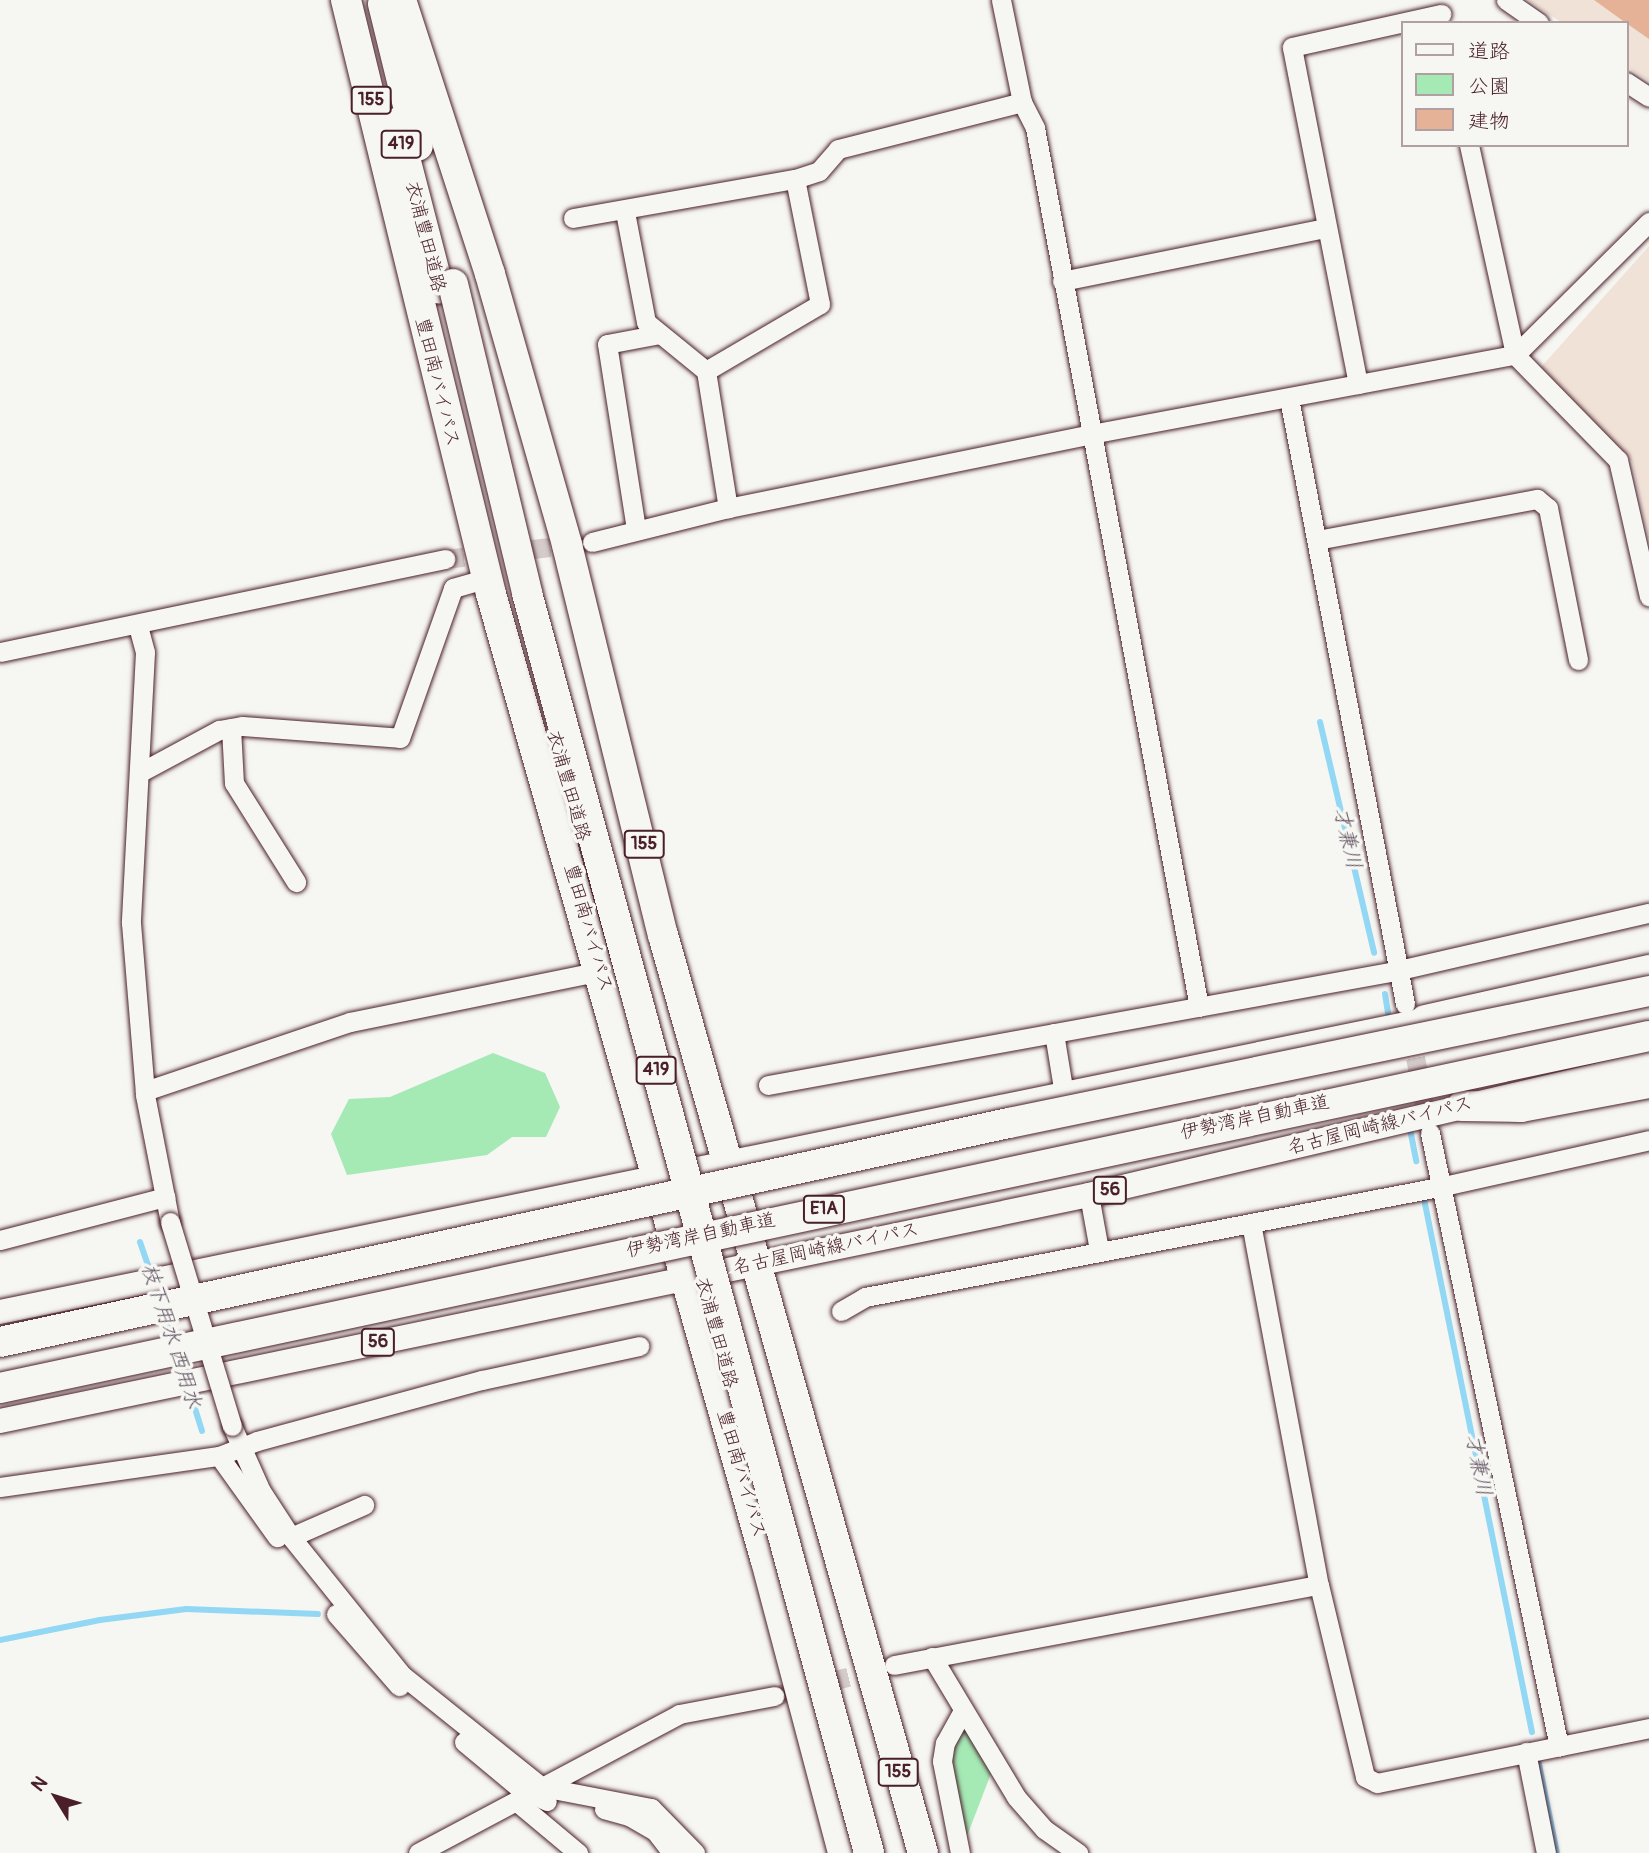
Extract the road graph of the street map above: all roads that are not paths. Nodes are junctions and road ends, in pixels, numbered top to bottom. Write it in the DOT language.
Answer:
graph roads {
  1 [pos="346,0"];
  2 [pos="364,0"];
  3 [pos="382,0"];
  4 [pos="401,0"];
  5 [pos="1001,0"];
  6 [pos="1506,0"];
  7 [pos="1440,12"];
  8 [pos="1400,21"];
  9 [pos="1402,21"];
  10 [pos="1536,21"];
  11 [pos="1628,83"];
  12 [pos="1649,97"];
  13 [pos="1022,102"];
  14 [pos="1469,147"];
  15 [pos="795,179"];
  16 [pos="625,212"];
  17 [pos="573,218"];
  18 [pos="1649,222"];
  19 [pos="1326,228"];
  20 [pos="1062,281"];
  21 [pos="446,286"];
  22 [pos="660,334"];
  23 [pos="1515,355"];
  24 [pos="706,371"];
  25 [pos="1358,384"];
  26 [pos="1289,398"];
  27 [pos="1091,434"];
  28 [pos="728,508"];
  29 [pos="636,529"];
  30 [pos="1317,540"];
  31 [pos="592,542"];
  32 [pos="445,559"];
  33 [pos="487,578"];
  34 [pos="1649,597"];
  35 [pos="138,626"];
  36 [pos="0,652"];
  37 [pos="1578,660"];
  38 [pos="231,728"];
  39 [pos="139,773"];
  40 [pos="296,882"];
  41 [pos="1649,913"];
  42 [pos="1649,970"];
  43 [pos="601,971"];
  44 [pos="1395,971"];
  45 [pos="1649,981"];
  46 [pos="1649,991"];
  47 [pos="1199,1007"];
  48 [pos="1415,1012"];
  49 [pos="1054,1033"];
  50 [pos="1649,1036"];
  51 [pos="1649,1063"];
  52 [pos="1649,1083"];
  53 [pos="768,1085"];
  54 [pos="145,1091"];
  55 [pos="1064,1094"];
  56 [pos="1462,1106"];
  57 [pos="1430,1133"];
  58 [pos="1649,1140"];
  59 [pos="727,1164"];
  60 [pos="658,1178"];
  61 [pos="1444,1186"];
  62 [pos="1089,1195"];
  63 [pos="165,1197"];
  64 [pos="1251,1223"];
  65 [pos="0,1240"];
  66 [pos="1099,1250"];
  67 [pos="755,1263"];
  68 [pos="687,1278"];
  69 [pos="841,1311"];
  70 [pos="0,1312"];
  71 [pos="0,1342"];
  72 [pos="639,1346"];
  73 [pos="0,1388"];
  74 [pos="0,1421"];
  75 [pos="240,1448"];
  76 [pos="219,1456"];
  77 [pos="0,1487"];
  78 [pos="364,1505"];
  79 [pos="291,1537"];
  80 [pos="1319,1585"];
  81 [pos="932,1657"];
  82 [pos="894,1665"];
  83 [pos="875,1690"];
  84 [pos="774,1696"];
  85 [pos="963,1711"];
  86 [pos="1649,1728"];
  87 [pos="1559,1747"];
  88 [pos="1526,1752"];
  89 [pos="529,1794"];
  90 [pos="418,1853"];
  91 [pos="578,1853"];
  92 [pos="672,1853"];
  93 [pos="695,1853"];
  94 [pos="844,1853"];
  95 [pos="857,1853"];
  96 [pos="869,1853"];
  97 [pos="905,1853"];
  98 [pos="923,1853"];
  99 [pos="960,1853"];
  100 [pos="1078,1853"];
  101 [pos="1546,1853"];
  1 -- 33 [label="highway, 豊田南バイパス / 155"];
  2 -- 21 [label="highway, 衣浦豊田道路 / 419"];
  3 -- 21 [label="highway, 衣浦豊田道路 / 419"];
  4 -- 59 [label="highway, 155"];
  5 -- 13 [label="street"];
  6 -- 10 [label="street"];
  7 -- 9 [label="street"];
  8 -- 19 [label="street"];
  11 -- 12 [label="street"];
  13 -- 15 [label="street"];
  13 -- 20 [label="street"];
  14 -- 23 [label="street"];
  15 -- 16 [label="street"];
  15 -- 24 [label="street"];
  16 -- 17 [label="street"];
  16 -- 22 [label="street"];
  18 -- 23 [label="street"];
  19 -- 20 [label="street"];
  19 -- 25 [label="street"];
  20 -- 27 [label="street"];
  21 -- 95 [label="highway, 衣浦豊田道路 / 419, bridge"];
  21 -- 96 [label="highway, 衣浦豊田道路 / 419, bridge"];
  22 -- 24 [label="street"];
  22 -- 29 [label="street"];
  23 -- 25 [label="street"];
  23 -- 34 [label="street"];
  24 -- 28 [label="street"];
  25 -- 26 [label="street"];
  26 -- 27 [label="street"];
  26 -- 30 [label="street"];
  27 -- 28 [label="street"];
  27 -- 47 [label="street"];
  28 -- 29 [label="street"];
  29 -- 31 [label="street"];
  30 -- 37 [label="street"];
  30 -- 44 [label="street"];
  32 -- 35 [label="street"];
  33 -- 38 [label="street"];
  33 -- 43 [label="highway, 豊田南バイパス / 155"];
  35 -- 36 [label="street"];
  35 -- 39 [label="street"];
  38 -- 39 [label="street"];
  38 -- 40 [label="street"];
  39 -- 54 [label="street"];
  41 -- 44 [label="street"];
  42 -- 48 [label="highway"];
  43 -- 54 [label="street"];
  43 -- 60 [label="highway, 豊田南バイパス / 155"];
  44 -- 47 [label="street"];
  44 -- 48 [label="street"];
  45 -- 48 [label="main road"];
  46 -- 71 [label="highway, E1A, bridge"];
  47 -- 49 [label="street"];
  48 -- 55 [label="main road"];
  49 -- 53 [label="street"];
  49 -- 55 [label="street"];
  50 -- 73 [label="highway, 伊勢湾岸自動車道 / E1A, bridge"];
  51 -- 56 [label="main road, 名古屋岡崎線バイパス / 56"];
  52 -- 56 [label="highway"];
  54 -- 63 [label="street"];
  55 -- 59 [label="main road"];
  56 -- 62 [label="main road, 名古屋岡崎線バイパス / 56"];
  57 -- 61 [label="street"];
  58 -- 61 [label="street"];
  59 -- 60 [label="main road"];
  59 -- 67 [label="highway, 155"];
  60 -- 68 [label="highway, 豊田南バイパス / 155"];
  60 -- 70 [label="main road"];
  61 -- 64 [label="street"];
  61 -- 87 [label="street"];
  62 -- 66 [label="street"];
  62 -- 67 [label="main road, 名古屋岡崎線バイパス / 56"];
  63 -- 65 [label="street"];
  63 -- 75 [label="street, bridge"];
  64 -- 66 [label="street"];
  64 -- 80 [label="street"];
  66 -- 69 [label="street"];
  67 -- 68 [label="main road, 名古屋岡崎線バイパス / 56"];
  67 -- 83 [label="highway, 155"];
  68 -- 74 [label="main road, 名古屋岡崎線バイパス / 56"];
  68 -- 94 [label="highway, 豊田南バイパス / 155"];
  72 -- 75 [label="street"];
  75 -- 76 [label="street"];
  75 -- 79 [label="street"];
  76 -- 77 [label="street"];
  76 -- 89 [label="street"];
  78 -- 79 [label="street"];
  79 -- 89 [label="street"];
  80 -- 81 [label="street"];
  80 -- 88 [label="street"];
  81 -- 82 [label="street"];
  81 -- 85 [label="street"];
  83 -- 97 [label="highway"];
  83 -- 98 [label="highway, 155"];
  84 -- 89 [label="street"];
  85 -- 99 [label="street"];
  85 -- 100 [label="street"];
  86 -- 87 [label="street"];
  87 -- 88 [label="street"];
  88 -- 101 [label="street"];
  89 -- 90 [label="street"];
  89 -- 91 [label="street"];
  89 -- 92 [label="street"];
  89 -- 93 [label="street"];
}
